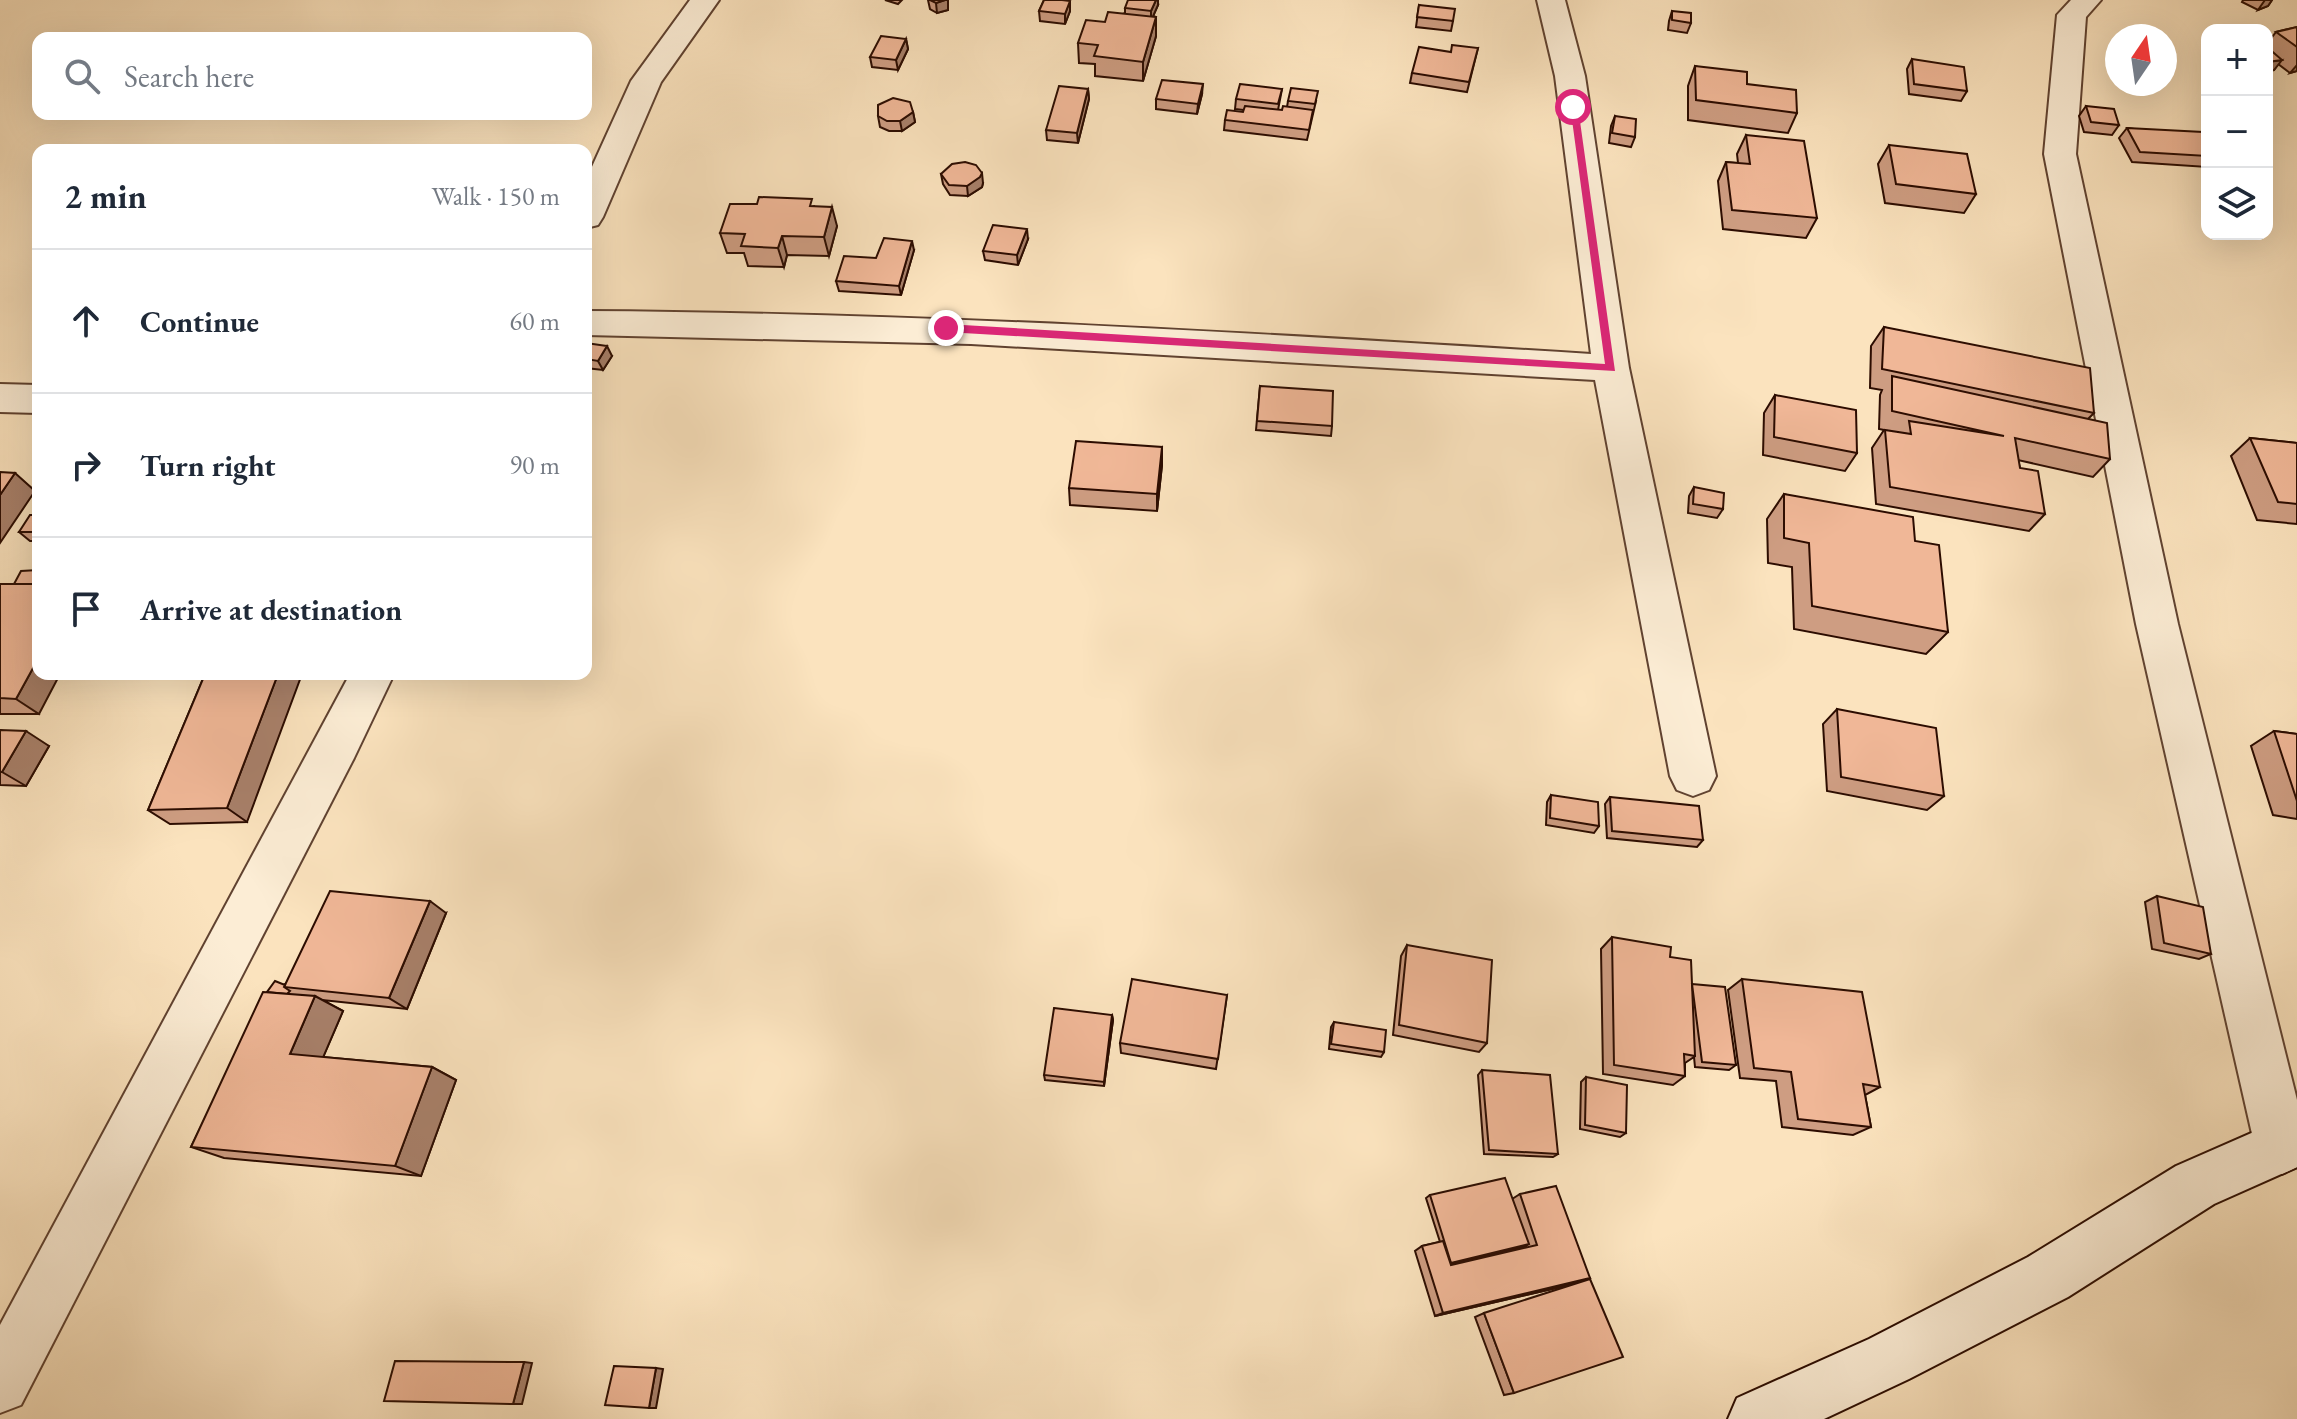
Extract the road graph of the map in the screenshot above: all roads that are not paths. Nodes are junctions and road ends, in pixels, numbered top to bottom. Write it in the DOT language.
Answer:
graph roads {
  1 [pos="705,0"];
  2 [pos="1551,0"];
  3 [pos="2087,0"];
  4 [pos="592,203"];
  5 [pos="592,323"];
  6 [pos="1611,368"];
  7 [pos="0,398"];
  8 [pos="32,399"];
  9 [pos="369,680"];
  10 [pos="1693,776"];
  11 [pos="2290,1144"];
  12 [pos="0,1384"];
  13 [pos="1758,1419"];
  1 -- 4 [label="street"];
  2 -- 6 [label="street"];
  3 -- 11 [label="street"];
  5 -- 6 [label="street"];
  6 -- 10 [label="street"];
  7 -- 8 [label="street"];
  9 -- 12 [label="street"];
  11 -- 13 [label="street"];
}
